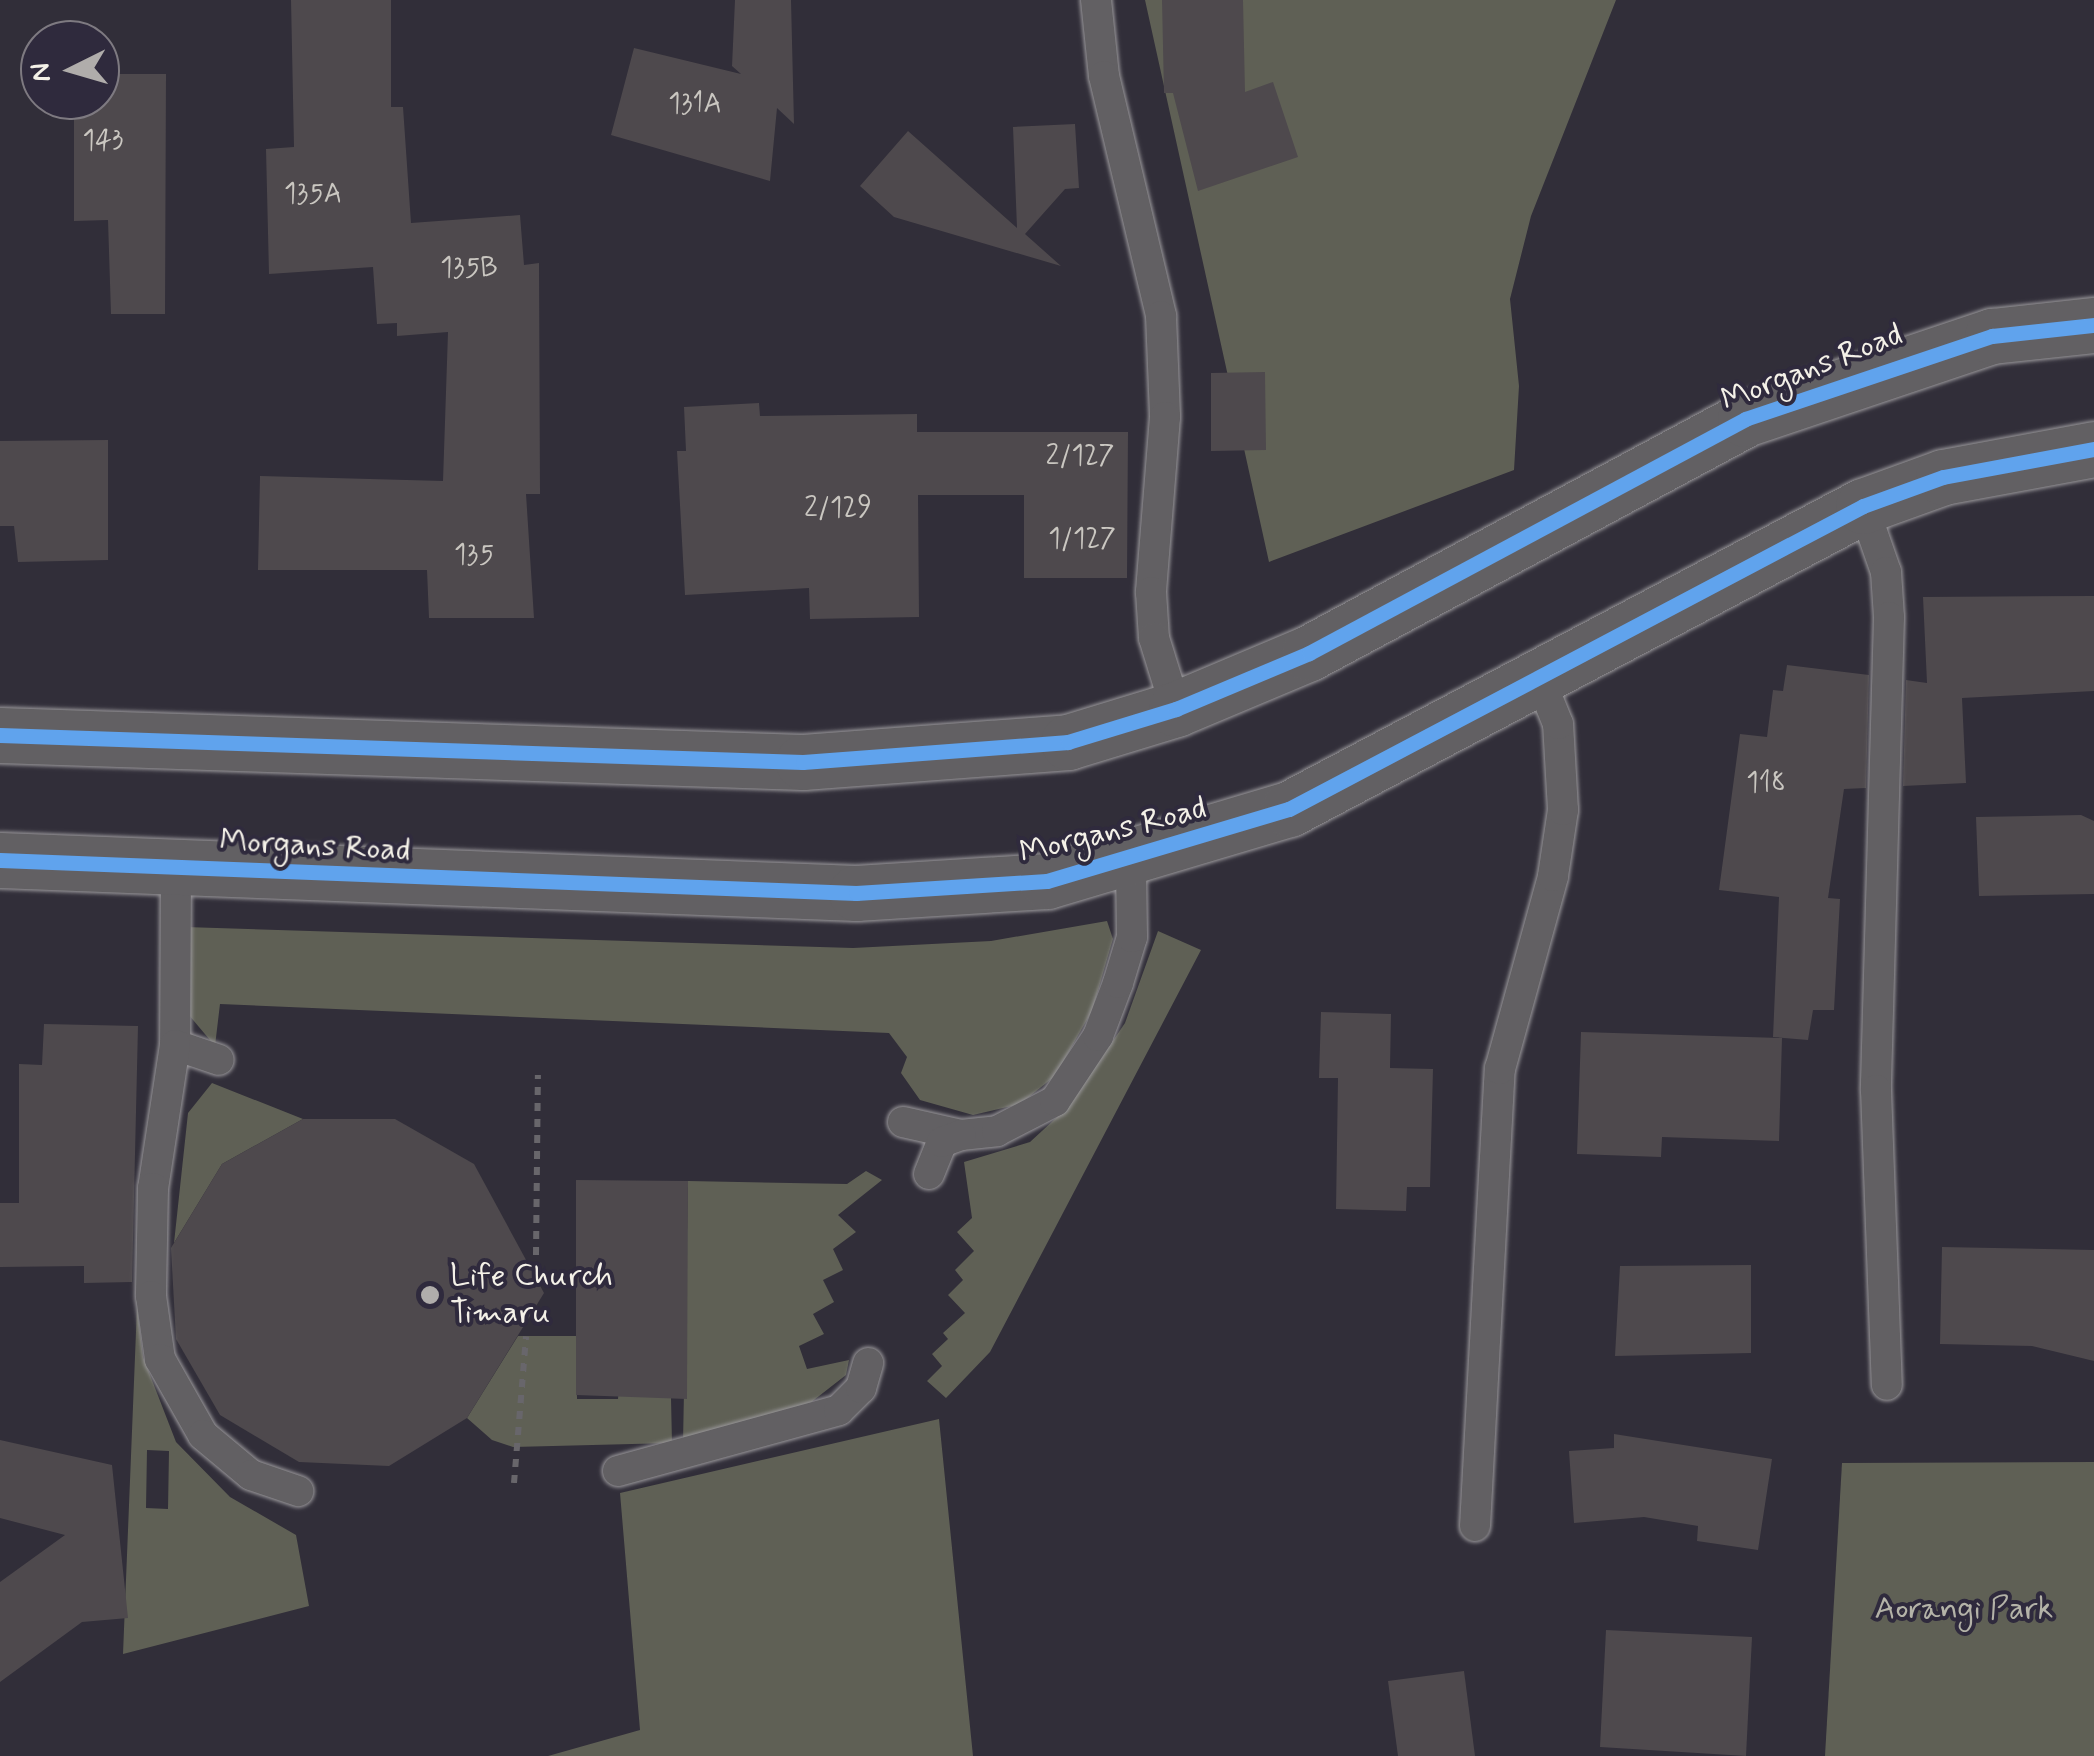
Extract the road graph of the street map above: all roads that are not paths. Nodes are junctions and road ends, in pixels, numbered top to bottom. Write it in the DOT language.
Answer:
graph roads {
  1 [pos="1096,0"];
  2 [pos="2094,325"];
  3 [pos="2094,450"];
  4 [pos="1862,506"];
  5 [pos="1540,682"];
  6 [pos="1176,709"];
  7 [pos="0,735"];
  8 [pos="0,860"];
  9 [pos="1131,861"];
  10 [pos="176,868"];
  11 [pos="175,1045"];
  12 [pos="219,1060"];
  13 [pos="903,1122"];
  14 [pos="961,1134"];
  15 [pos="929,1174"];
  16 [pos="868,1364"];
  17 [pos="1887,1385"];
  18 [pos="618,1471"];
  19 [pos="298,1490"];
  20 [pos="1475,1526"];
  1 -- 6 [label="lane"];
  2 -- 6 [label="street, Morgans Road"];
  3 -- 4 [label="street, Morgans Road"];
  4 -- 5 [label="street, Morgans Road"];
  4 -- 17 [label="lane"];
  5 -- 9 [label="street, Morgans Road"];
  5 -- 20 [label="lane"];
  6 -- 7 [label="street, Morgans Road"];
  8 -- 10 [label="street, Morgans Road"];
  9 -- 10 [label="street, Morgans Road"];
  9 -- 14 [label="lane"];
  10 -- 11 [label="lane"];
  11 -- 12 [label="lane"];
  11 -- 19 [label="lane"];
  13 -- 14 [label="lane"];
  14 -- 15 [label="lane"];
  16 -- 18 [label="lane"];
}
